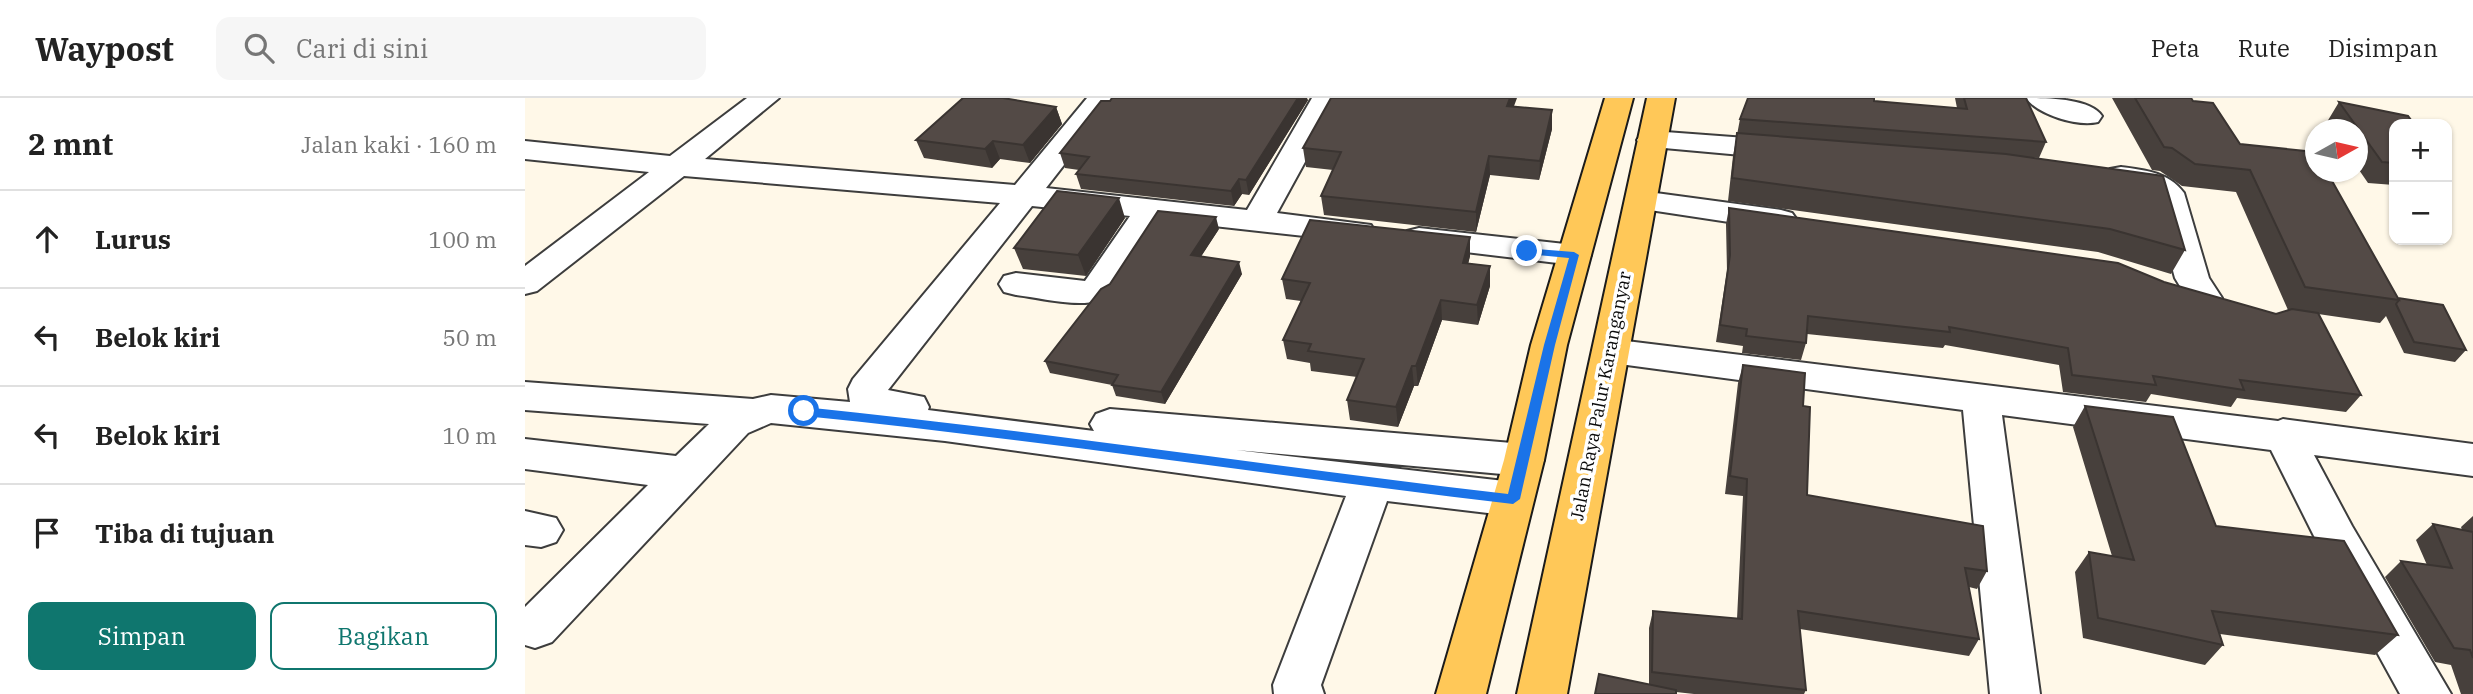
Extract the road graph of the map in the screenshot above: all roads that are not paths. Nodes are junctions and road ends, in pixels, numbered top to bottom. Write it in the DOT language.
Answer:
graph roads {
  1 [pos="765,98"];
  2 [pos="1102,98"];
  3 [pos="1327,98"];
  4 [pos="1619,98"];
  5 [pos="1661,98"];
  6 [pos="2040,98"];
  7 [pos="2088,116"];
  8 [pos="1609,135"];
  9 [pos="1652,140"];
  10 [pos="525,150"];
  11 [pos="1816,152"];
  12 [pos="678,166"];
  13 [pos="2098,174"];
  14 [pos="1594,193"];
  15 [pos="1021,195"];
  16 [pos="1641,200"];
  17 [pos="1150,210"];
  18 [pos="1257,221"];
  19 [pos="1807,224"];
  20 [pos="1550,253"];
  21 [pos="1628,260"];
  22 [pos="525,283"];
  23 [pos="1016,284"];
  24 [pos="2167,288"];
  25 [pos="1549,345"];
  26 [pos="1610,352"];
  27 [pos="525,396"];
  28 [pos="1981,399"];
  29 [pos="753,413"];
  30 [pos="2283,434"];
  31 [pos="525,454"];
  32 [pos="1524,460"];
  33 [pos="2473,460"];
  34 [pos="683,473"];
  35 [pos="1373,481"];
  36 [pos="1513,499"];
  37 [pos="535,628"];
  38 [pos="1299,694"];
  39 [pos="1461,694"];
  40 [pos="1542,694"];
  41 [pos="2015,694"];
  42 [pos="2426,694"];
  1 -- 12 [label="street"];
  2 -- 15 [label="street"];
  3 -- 18 [label="street"];
  4 -- 8 [label="main road"];
  5 -- 9 [label="main road, Jalan Raya Palur Karanganyar"];
  6 -- 7 [label="street"];
  8 -- 9 [label="main road"];
  8 -- 14 [label="main road"];
  9 -- 11 [label="street"];
  9 -- 16 [label="main road, Jalan Raya Palur Karanganyar"];
  10 -- 12 [label="street"];
  12 -- 15 [label="street"];
  12 -- 22 [label="street"];
  13 -- 24 [label="street"];
  14 -- 16 [label="main road"];
  14 -- 20 [label="main road"];
  15 -- 17 [label="street"];
  15 -- 32 [label="street"];
  16 -- 19 [label="street"];
  16 -- 21 [label="main road, Jalan Raya Palur Karanganyar"];
  17 -- 18 [label="street"];
  17 -- 23 [label="street"];
  18 -- 20 [label="street"];
  20 -- 21 [label="main road"];
  20 -- 25 [label="main road"];
  21 -- 26 [label="main road, Jalan Raya Palur Karanganyar"];
  25 -- 26 [label="main road"];
  25 -- 32 [label="main road"];
  26 -- 28 [label="street"];
  26 -- 40 [label="main road, Jalan Raya Palur Karanganyar"];
  27 -- 29 [label="street"];
  28 -- 30 [label="street"];
  28 -- 41 [label="street"];
  29 -- 34 [label="street"];
  29 -- 35 [label="street"];
  30 -- 33 [label="street"];
  30 -- 42 [label="street"];
  31 -- 34 [label="street"];
  32 -- 36 [label="main road"];
  34 -- 37 [label="street"];
  35 -- 36 [label="street"];
  35 -- 38 [label="street"];
  36 -- 39 [label="main road"];
}
